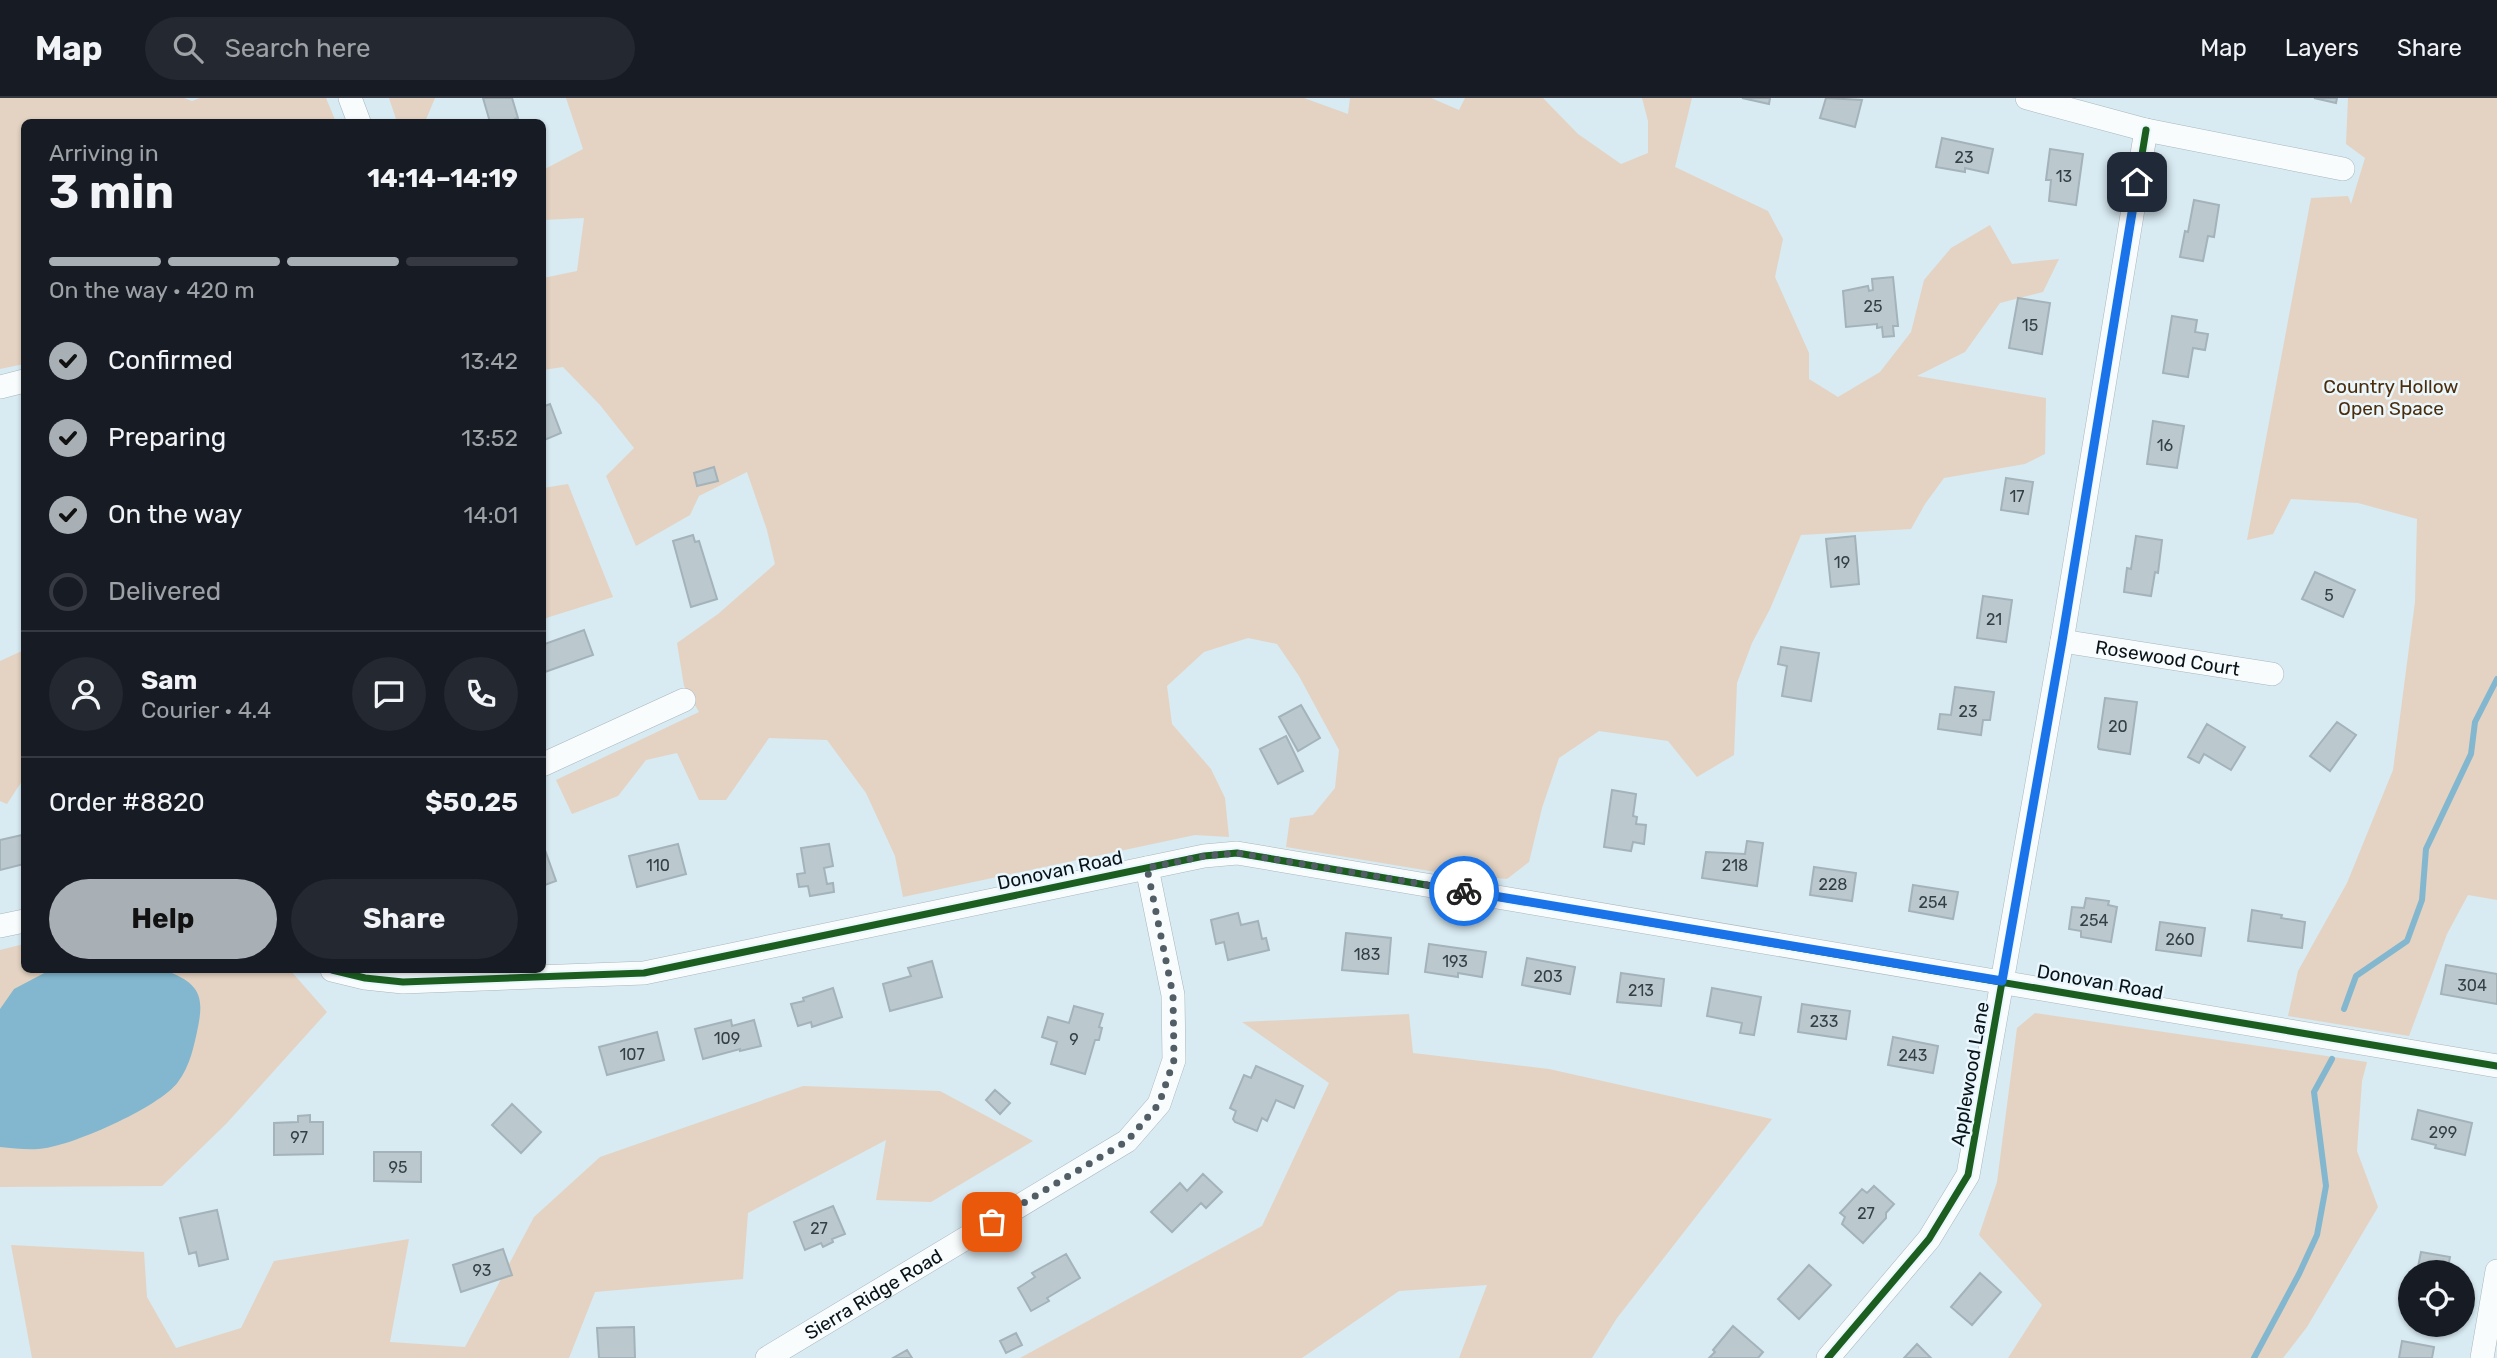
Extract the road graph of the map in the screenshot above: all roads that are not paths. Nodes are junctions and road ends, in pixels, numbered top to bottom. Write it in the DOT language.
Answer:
graph roads {
  1 [pos="351,98"];
  2 [pos="2027,98"];
  3 [pos="358,119"];
  4 [pos="2146,130"];
  5 [pos="2343,169"];
  6 [pos="21,382"];
  7 [pos="0,387"];
  8 [pos="2062,641"];
  9 [pos="2273,674"];
  10 [pos="684,700"];
  11 [pos="546,763"];
  12 [pos="1147,868"];
  13 [pos="21,922"];
  14 [pos="0,926"];
  15 [pos="344,973"];
  16 [pos="2002,981"];
  17 [pos="2497,1066"];
  18 [pos="2497,1271"];
  19 [pos="766,1358"];
  20 [pos="1828,1358"];
  21 [pos="2482,1358"];
  1 -- 3 [label="street"];
  2 -- 4 [label="street"];
  4 -- 5 [label="street"];
  4 -- 8 [label="street, Applewood Lane"];
  6 -- 7 [label="street"];
  8 -- 9 [label="street, Rosewood Court"];
  8 -- 16 [label="street, Applewood Lane"];
  10 -- 11 [label="street"];
  12 -- 15 [label="street, Donovan Road"];
  12 -- 16 [label="street, Donovan Road"];
  12 -- 19 [label="street, Sierra Ridge Road"];
  13 -- 14 [label="street"];
  16 -- 17 [label="street, Donovan Road"];
  16 -- 20 [label="street, Applewood Lane"];
  18 -- 21 [label="street"];
}
